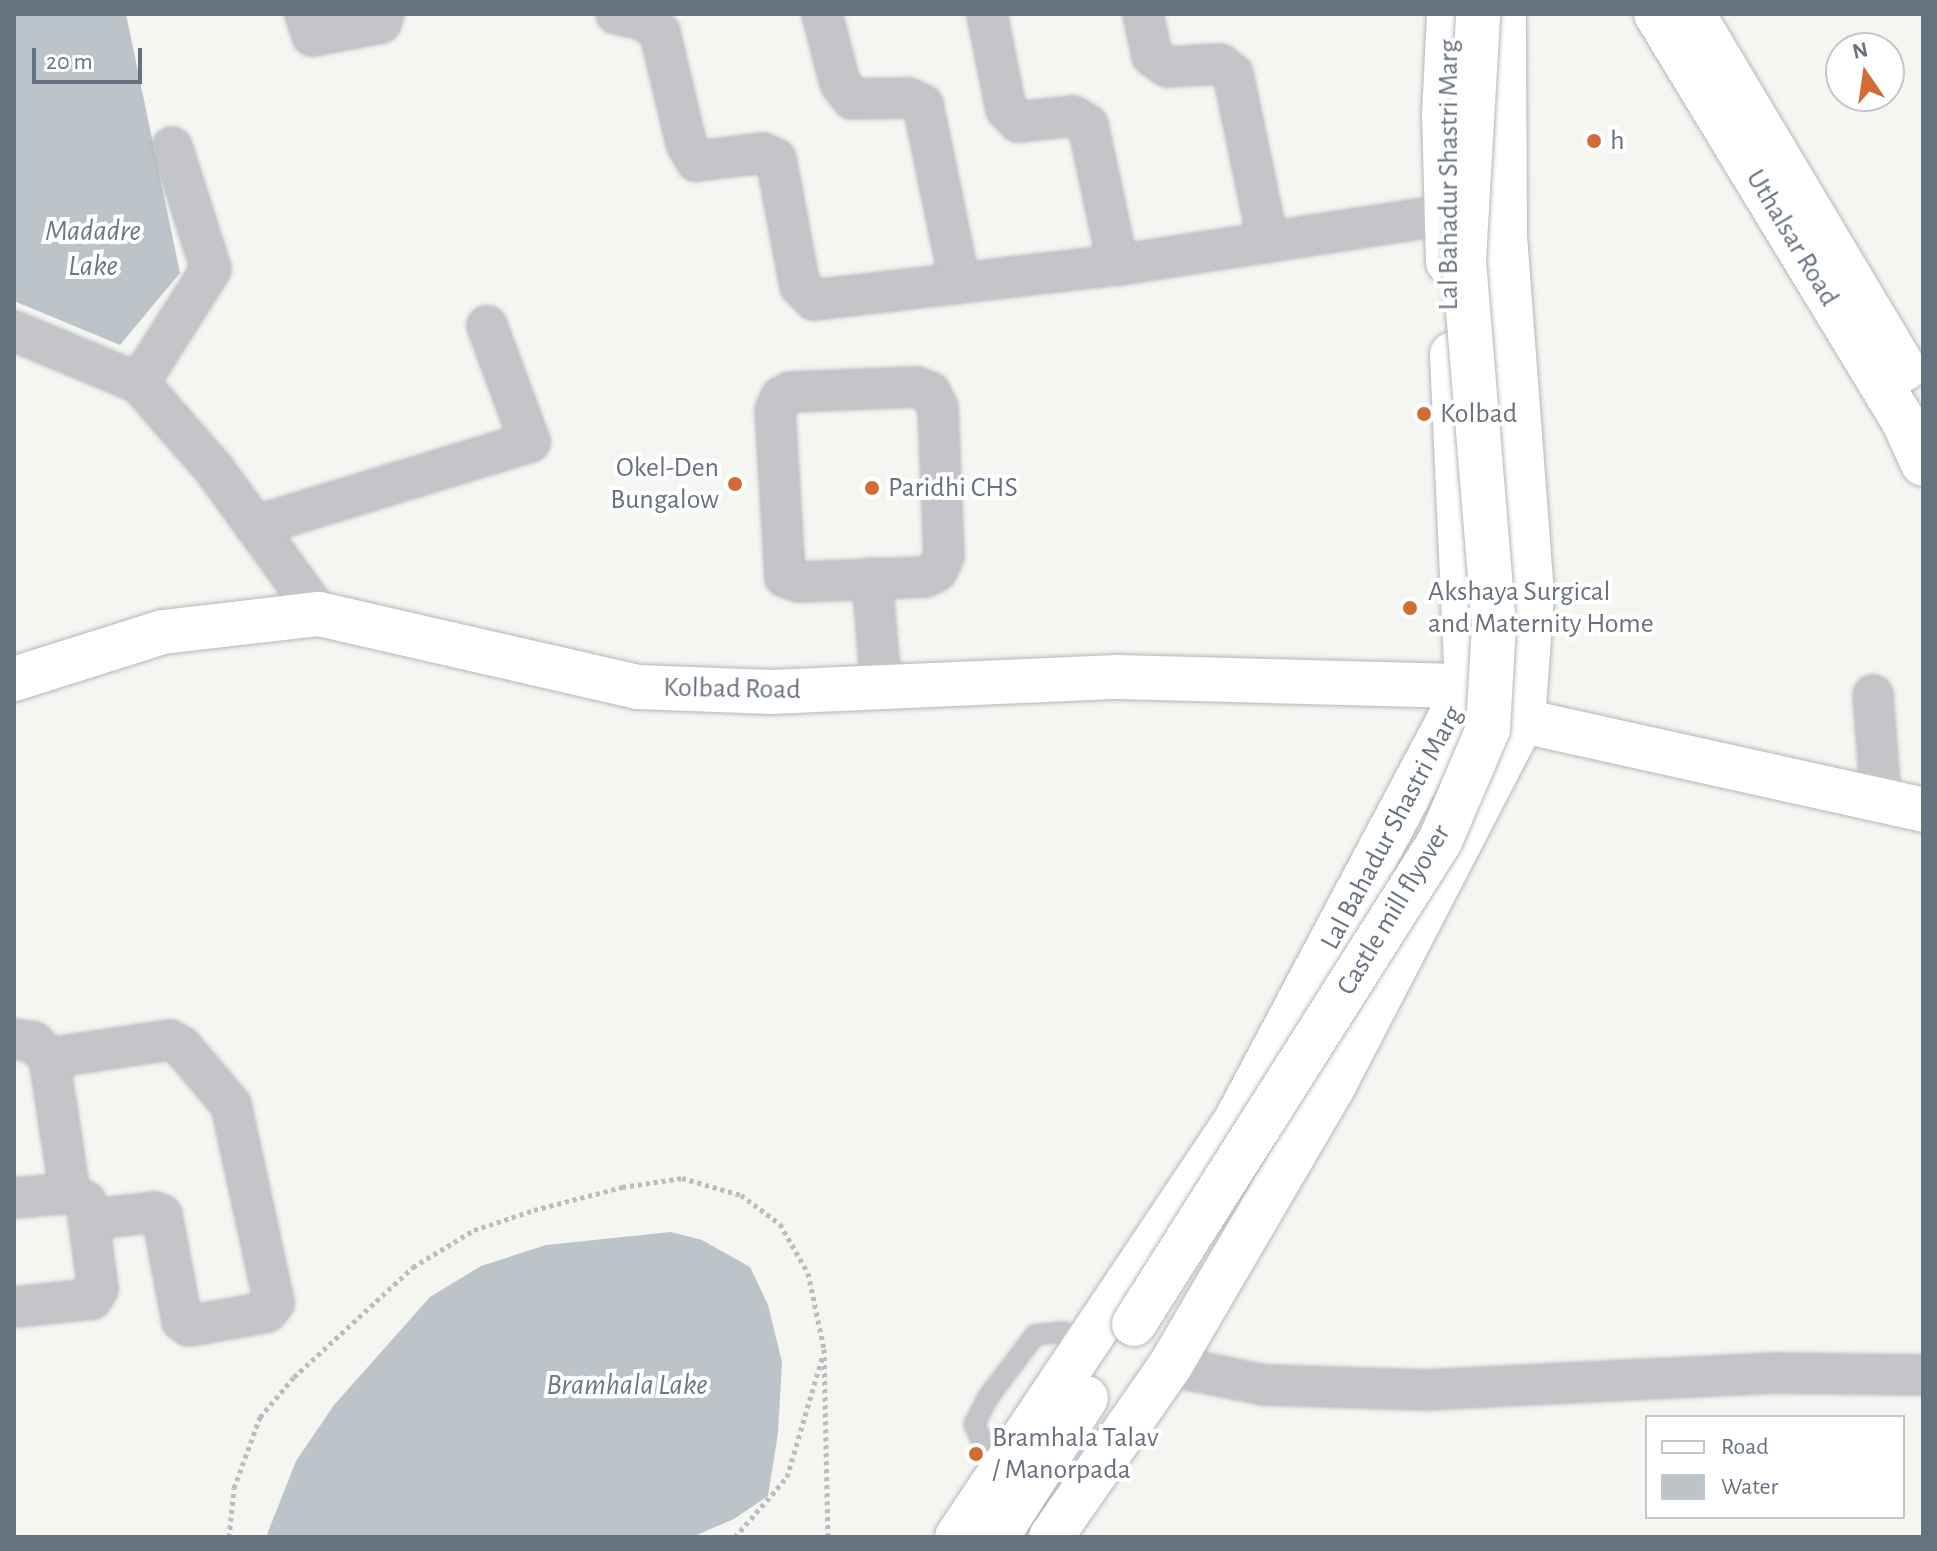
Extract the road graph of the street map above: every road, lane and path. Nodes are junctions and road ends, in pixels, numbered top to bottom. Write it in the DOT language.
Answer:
graph roads {
  1 [pos="305,14"];
  2 [pos="384,14"];
  3 [pos="616,14"];
  4 [pos="822,14"];
  5 [pos="987,14"];
  6 [pos="1143,14"];
  7 [pos="1449,14"];
  8 [pos="1478,14"];
  9 [pos="1504,14"];
  10 [pos="1656,14"];
  11 [pos="1693,14"];
  12 [pos="172,147"];
  13 [pos="1445,215"];
  14 [pos="1268,242"];
  15 [pos="1817,248"];
  16 [pos="1118,265"];
  17 [pos="960,283"];
  18 [pos="487,326"];
  19 [pos="14,331"];
  20 [pos="139,383"];
  21 [pos="1923,400"];
  22 [pos="1923,464"];
  23 [pos="255,526"];
  24 [pos="872,578"];
  25 [pos="319,614"];
  26 [pos="14,679"];
  27 [pos="881,685"];
  28 [pos="1467,686"];
  29 [pos="1873,695"];
  30 [pos="1523,721"];
  31 [pos="1881,800"];
  32 [pos="1923,810"];
  33 [pos="14,1039"];
  34 [pos="49,1058"];
  35 [pos="14,1198"];
  36 [pos="79,1206"];
  37 [pos="14,1307"];
  38 [pos="824,1349"];
  39 [pos="1170,1366"];
  40 [pos="1923,1375"];
  41 [pos="229,1537"];
  42 [pos="735,1537"];
  43 [pos="828,1537"];
  44 [pos="957,1537"];
  45 [pos="997,1537"];
  46 [pos="1051,1537"];
  1 -- 2 [label="street"];
  3 -- 17 [label="street"];
  4 -- 17 [label="street"];
  5 -- 16 [label="street"];
  6 -- 14 [label="street"];
  7 -- 13 [label="main road, Lal Bahadur Shastri Marg"];
  8 -- 45 [label="main road, Castle mill flyover, bridge"];
  9 -- 30 [label="main road, Lal Bahadur Shastri Marg"];
  10 -- 15 [label="main road, Uthalsar Road"];
  11 -- 15 [label="main road"];
  12 -- 20 [label="street"];
  13 -- 14 [label="street"];
  13 -- 28 [label="main road, Lal Bahadur Shastri Marg"];
  14 -- 16 [label="street"];
  15 -- 21 [label="main road"];
  15 -- 22 [label="main road, Uthalsar Road"];
  16 -- 17 [label="street"];
  18 -- 23 [label="street"];
  19 -- 20 [label="street"];
  20 -- 23 [label="street"];
  23 -- 25 [label="street"];
  24 -- 24 [label="street"];
  24 -- 27 [label="street"];
  25 -- 26 [label="main road, Kolbad Road"];
  25 -- 27 [label="main road, Kolbad Road"];
  27 -- 28 [label="main road, Kolbad Road"];
  28 -- 30 [label="main road"];
  28 -- 44 [label="main road, Lal Bahadur Shastri Marg"];
  29 -- 31 [label="street"];
  30 -- 31 [label="main road"];
  30 -- 39 [label="main road, Lal Bahadur Shastri Marg"];
  31 -- 32 [label="main road"];
  33 -- 34 [label="street"];
  34 -- 36 [label="street"];
  34 -- 36 [label="street"];
  35 -- 36 [label="street"];
  36 -- 37 [label="street"];
  38 -- 41 [label="path"];
  38 -- 42 [label="path"];
  38 -- 43 [label="path"];
  39 -- 40 [label="street"];
  39 -- 46 [label="main road, Lal Bahadur Shastri Marg"];
}
